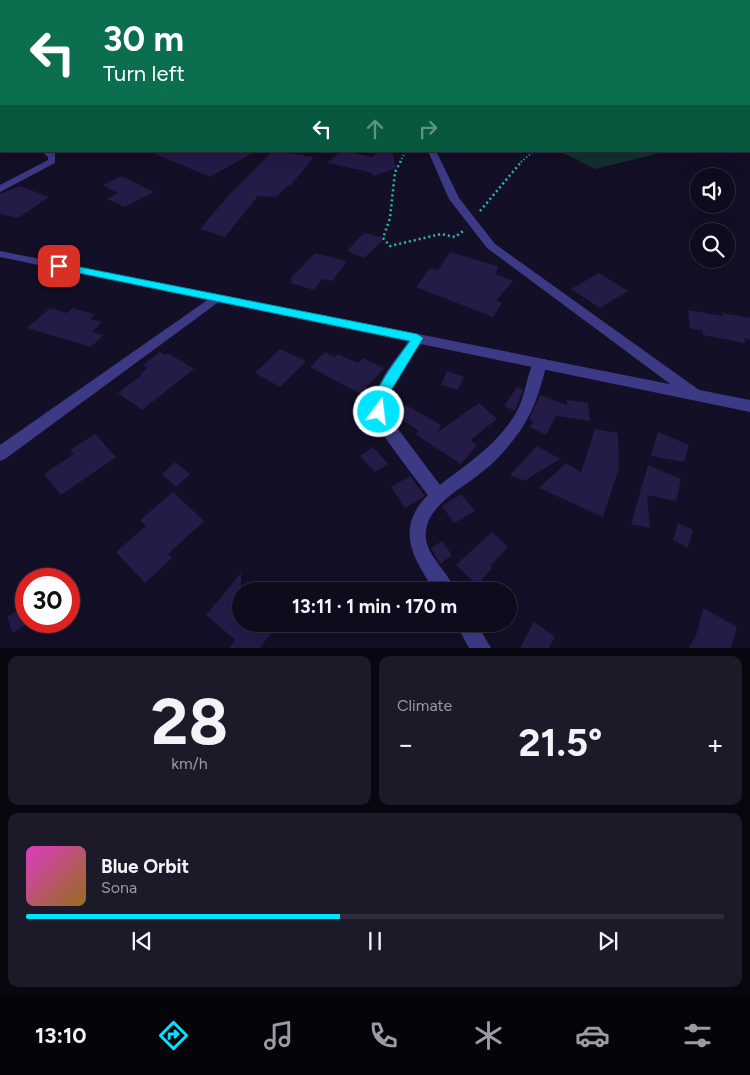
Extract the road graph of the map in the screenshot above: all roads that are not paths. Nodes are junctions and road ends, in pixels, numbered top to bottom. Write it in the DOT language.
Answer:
graph roads {
  1 [pos="47,152"];
  2 [pos="432,152"];
  3 [pos="0,189"];
  4 [pos="0,254"];
  5 [pos="216,298"];
  6 [pos="417,338"];
  7 [pos="540,363"];
  8 [pos="694,394"];
  9 [pos="750,406"];
  10 [pos="0,454"];
  11 [pos="438,495"];
  12 [pos="440,582"];
  13 [pos="471,632"];
  14 [pos="481,648"];
  1 -- 3 [label="street"];
  2 -- 8 [label="street"];
  4 -- 5 [label="street"];
  5 -- 6 [label="street"];
  5 -- 10 [label="street"];
  6 -- 7 [label="street"];
  6 -- 11 [label="street"];
  7 -- 8 [label="street"];
  7 -- 11 [label="street"];
  8 -- 9 [label="street"];
  11 -- 12 [label="street"];
  13 -- 14 [label="street"];
}
